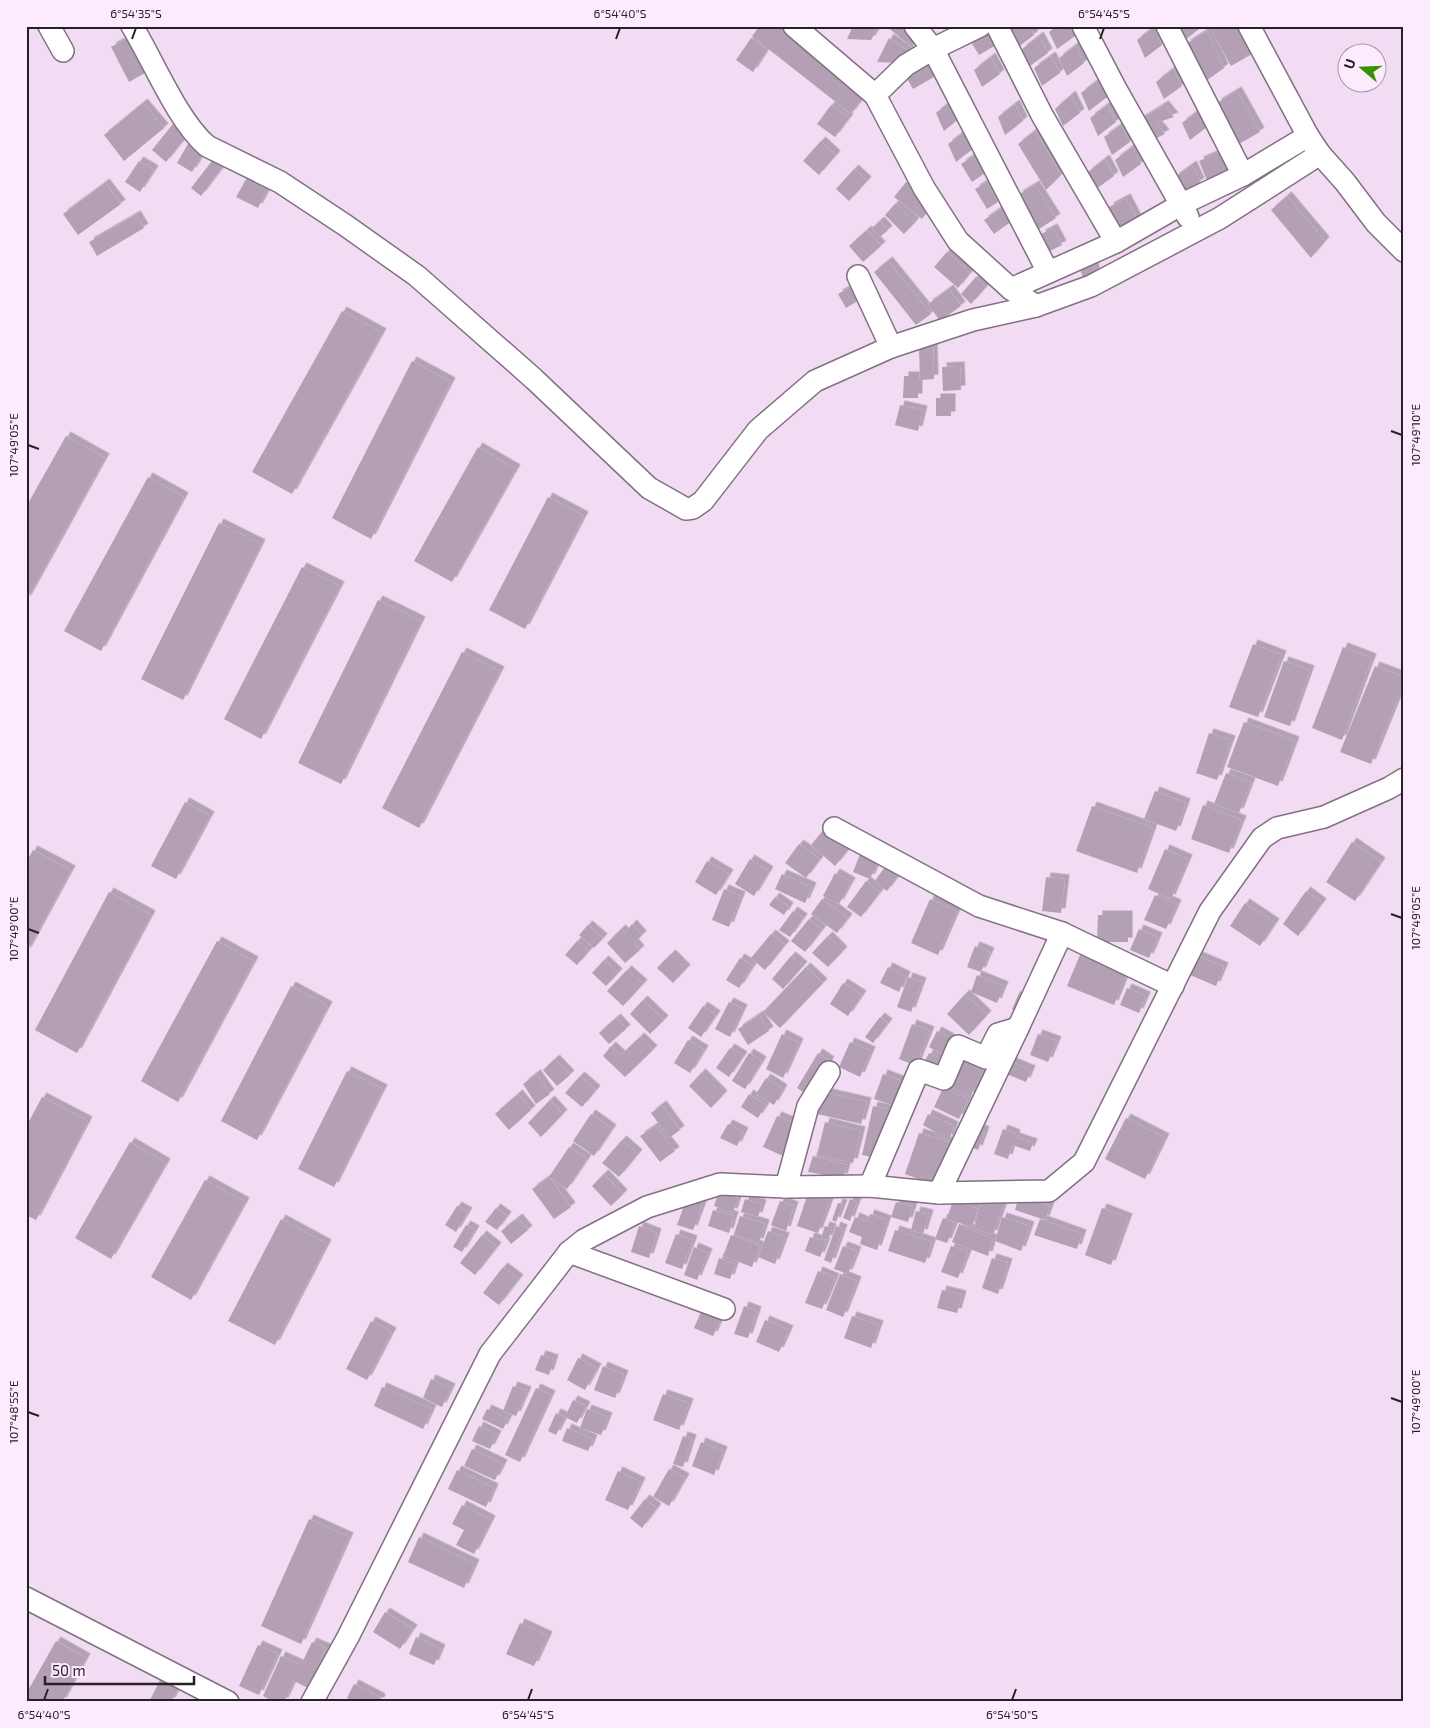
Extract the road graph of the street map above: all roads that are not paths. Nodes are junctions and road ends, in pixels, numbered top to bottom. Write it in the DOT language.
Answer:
graph roads {
  1 [pos="49,26"];
  2 [pos="132,26"];
  3 [pos="794,26"];
  4 [pos="915,26"];
  5 [pos="980,26"];
  6 [pos="997,26"];
  7 [pos="1084,26"];
  8 [pos="1167,26"];
  9 [pos="1249,26"];
  10 [pos="933,49"];
  11 [pos="62,51"];
  12 [pos="875,94"];
  13 [pos="1308,136"];
  14 [pos="1320,154"];
  15 [pos="1243,175"];
  16 [pos="1182,204"];
  17 [pos="1195,232"];
  18 [pos="1116,242"];
  19 [pos="1404,250"];
  20 [pos="1048,272"];
  21 [pos="858,276"];
  22 [pos="1012,289"];
  23 [pos="1036,306"];
  24 [pos="891,347"];
  25 [pos="1404,779"];
  26 [pos="834,828"];
  27 [pos="1062,933"];
  28 [pos="1173,986"];
  29 [pos="1018,1028"];
  30 [pos="829,1072"];
  31 [pos="870,1186"];
  32 [pos="786,1188"];
  33 [pos="939,1192"];
  34 [pos="568,1252"];
  35 [pos="724,1309"];
  36 [pos="26,1598"];
  37 [pos="228,1702"];
  38 [pos="312,1702"];
  1 -- 11 [label="street"];
  2 -- 24 [label="street"];
  3 -- 12 [label="street"];
  4 -- 10 [label="street"];
  5 -- 10 [label="street"];
  6 -- 18 [label="street"];
  7 -- 16 [label="street"];
  8 -- 15 [label="street"];
  9 -- 13 [label="street"];
  10 -- 12 [label="street"];
  10 -- 20 [label="street"];
  12 -- 22 [label="street"];
  13 -- 14 [label="street"];
  13 -- 15 [label="street"];
  14 -- 17 [label="street"];
  14 -- 19 [label="street"];
  15 -- 16 [label="street"];
  16 -- 17 [label="street"];
  16 -- 18 [label="street"];
  17 -- 23 [label="street"];
  18 -- 20 [label="street"];
  20 -- 22 [label="street"];
  21 -- 24 [label="street"];
  22 -- 23 [label="street"];
  23 -- 24 [label="street"];
  25 -- 28 [label="street"];
  26 -- 27 [label="street"];
  27 -- 28 [label="street"];
  27 -- 29 [label="street"];
  28 -- 33 [label="street"];
  29 -- 31 [label="street"];
  29 -- 33 [label="street"];
  30 -- 32 [label="street"];
  31 -- 32 [label="street"];
  31 -- 33 [label="street"];
  32 -- 34 [label="street"];
  34 -- 35 [label="street"];
  34 -- 38 [label="street"];
  36 -- 37 [label="street"];
}
